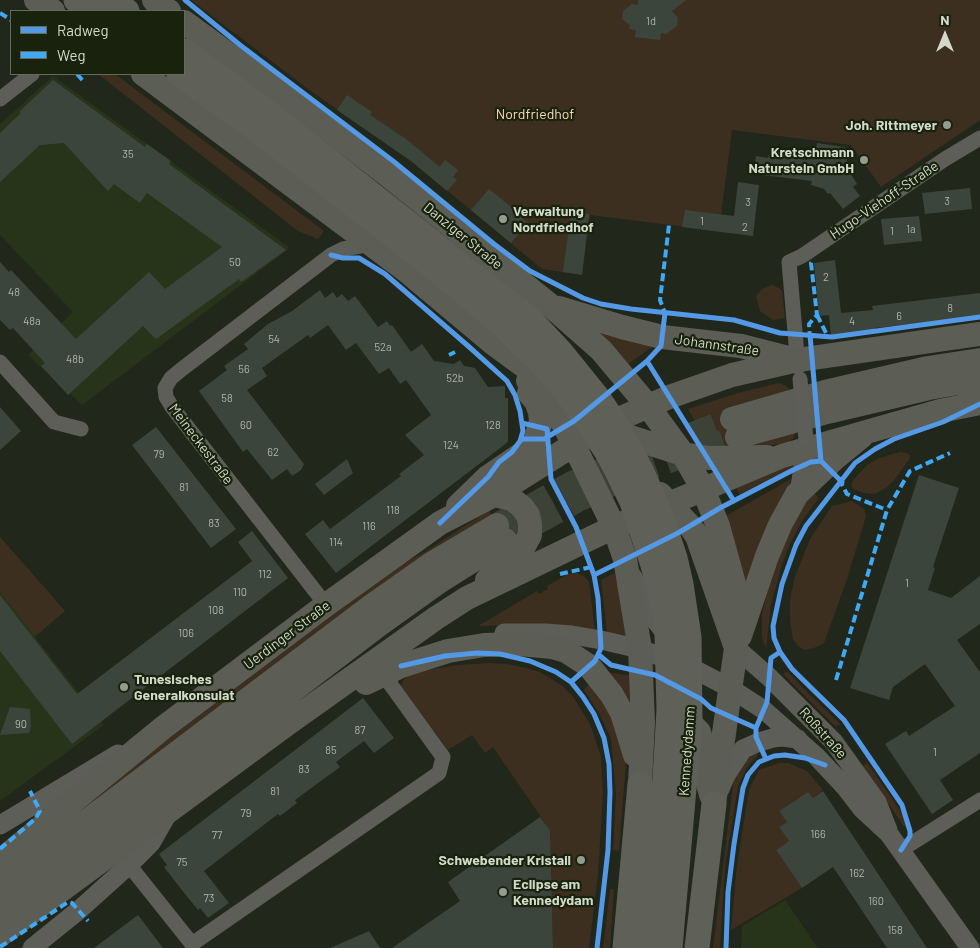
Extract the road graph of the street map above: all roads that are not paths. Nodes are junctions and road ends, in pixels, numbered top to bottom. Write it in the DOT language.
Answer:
graph roads {
  1 [pos="36,0"];
  2 [pos="76,0"];
  3 [pos="111,0"];
  4 [pos="154,0"];
  5 [pos="51,10"];
  6 [pos="91,10"];
  7 [pos="126,10"];
  8 [pos="168,10"];
  9 [pos="185,23"];
  10 [pos="185,52"];
  11 [pos="31,75"];
  12 [pos="144,75"];
  13 [pos="181,75"];
  14 [pos="0,99"];
  15 [pos="257,117"];
  16 [pos="980,138"];
  17 [pos="371,244"];
  18 [pos="550,305"];
  19 [pos="472,326"];
  20 [pos="980,334"];
  21 [pos="494,344"];
  22 [pos="980,360"];
  23 [pos="0,362"];
  24 [pos="799,370"];
  25 [pos="980,379"];
  26 [pos="980,403"];
  27 [pos="648,406"];
  28 [pos="604,425"];
  29 [pos="81,429"];
  30 [pos="866,433"];
  31 [pos="805,444"];
  32 [pos="574,445"];
  33 [pos="782,456"];
  34 [pos="685,457"];
  35 [pos="631,474"];
  36 [pos="703,489"];
  37 [pos="797,494"];
  38 [pos="494,495"];
  39 [pos="672,502"];
  40 [pos="440,523"];
  41 [pos="614,527"];
  42 [pos="625,560"];
  43 [pos="467,598"];
  44 [pos="326,605"];
  45 [pos="736,648"];
  46 [pos="640,649"];
  47 [pos="692,668"];
  48 [pos="392,670"];
  49 [pos="729,699"];
  50 [pos="287,724"];
  51 [pos="164,727"];
  52 [pos="798,739"];
  53 [pos="642,744"];
  54 [pos="640,784"];
  55 [pos="980,800"];
  56 [pos="714,804"];
  57 [pos="168,811"];
  58 [pos="0,825"];
  59 [pos="890,834"];
  60 [pos="901,850"];
  61 [pos="0,861"];
  62 [pos="129,865"];
  63 [pos="0,888"];
  64 [pos="0,913"];
  65 [pos="0,935"];
  66 [pos="32,948"];
  67 [pos="625,948"];
  68 [pos="649,948"];
  69 [pos="670,948"];
  70 [pos="698,948"];
  71 [pos="970,948"];
  1 -- 5 [label="main road"];
  2 -- 6 [label="highway"];
  3 -- 7 [label="highway"];
  4 -- 8 [label="main road"];
  9 -- 18 [label="main road, Danziger Straße"];
  10 -- 15 [label="highway"];
  11 -- 14 [label="street"];
  12 -- 17 [label="main road"];
  13 -- 15 [label="highway"];
  15 -- 35 [label="highway, bridge"];
  16 -- 24 [label="street, Hugo-Viehoff-Straße"];
  17 -- 19 [label="main road"];
  17 -- 44 [label="street, Meineckestraße"];
  18 -- 19 [label="main road"];
  18 -- 24 [label="main road, Johannstraße"];
  18 -- 27 [label="main road, Danziger Straße"];
  19 -- 21 [label="main road"];
  19 -- 40 [label="main road"];
  20 -- 24 [label="main road, Johannstraße"];
  21 -- 28 [label="main road"];
  21 -- 32 [label="main road"];
  22 -- 25 [label="main road"];
  23 -- 29 [label="street"];
  24 -- 27 [label="main road, Johannstraße"];
  24 -- 31 [label="street, bridge"];
  26 -- 30 [label="main road"];
  27 -- 28 [label="main road, Johannstraße"];
  27 -- 34 [label="main road, Danziger Straße"];
  28 -- 32 [label="main road, Johannstraße"];
  28 -- 34 [label="main road"];
  30 -- 31 [label="main road"];
  30 -- 37 [label="main road"];
  31 -- 33 [label="main road"];
  31 -- 37 [label="street"];
  32 -- 38 [label="main road, Uerdinger Straße"];
  32 -- 39 [label="main road"];
  32 -- 41 [label="main road"];
  33 -- 34 [label="main road"];
  33 -- 36 [label="main road"];
  34 -- 36 [label="main road, Danziger Straße"];
  34 -- 39 [label="main road"];
  35 -- 68 [label="highway, Kennedydamm, bridge"];
  35 -- 69 [label="highway, Kennedydamm, bridge"];
  36 -- 39 [label="main road"];
  36 -- 45 [label="main road"];
  37 -- 45 [label="main road"];
  38 -- 40 [label="main road, Uerdinger Straße"];
  38 -- 43 [label="main road"];
  39 -- 41 [label="main road"];
  39 -- 45 [label="main road"];
  40 -- 44 [label="main road, Uerdinger Straße"];
  41 -- 42 [label="main road"];
  41 -- 43 [label="main road"];
  42 -- 46 [label="main road"];
  42 -- 47 [label="street"];
  43 -- 50 [label="main road"];
  44 -- 51 [label="main road, Uerdinger Straße"];
  45 -- 49 [label="main road"];
  45 -- 59 [label="street, Roßstraße"];
  46 -- 47 [label="street, Roßstraße"];
  46 -- 48 [label="street"];
  46 -- 53 [label="main road"];
  47 -- 49 [label="street, Roßstraße"];
  48 -- 50 [label="main road"];
  48 -- 54 [label="main road"];
  48 -- 62 [label="street"];
  49 -- 52 [label="street, Roßstraße"];
  49 -- 56 [label="main road"];
  50 -- 57 [label="main road"];
  51 -- 58 [label="street, Uerdinger Straße"];
  51 -- 61 [label="main road"];
  52 -- 56 [label="street"];
  52 -- 59 [label="street, Roßstraße"];
  53 -- 54 [label="main road"];
  53 -- 56 [label="main road"];
  54 -- 67 [label="highway"];
  55 -- 60 [label="street"];
  56 -- 70 [label="highway"];
  57 -- 62 [label="street"];
  57 -- 65 [label="main road"];
  59 -- 60 [label="street, Roßstraße"];
  60 -- 71 [label="street, Roßstraße"];
  62 -- 66 [label="street"];
  63 -- 64 [label="main road"];
}
